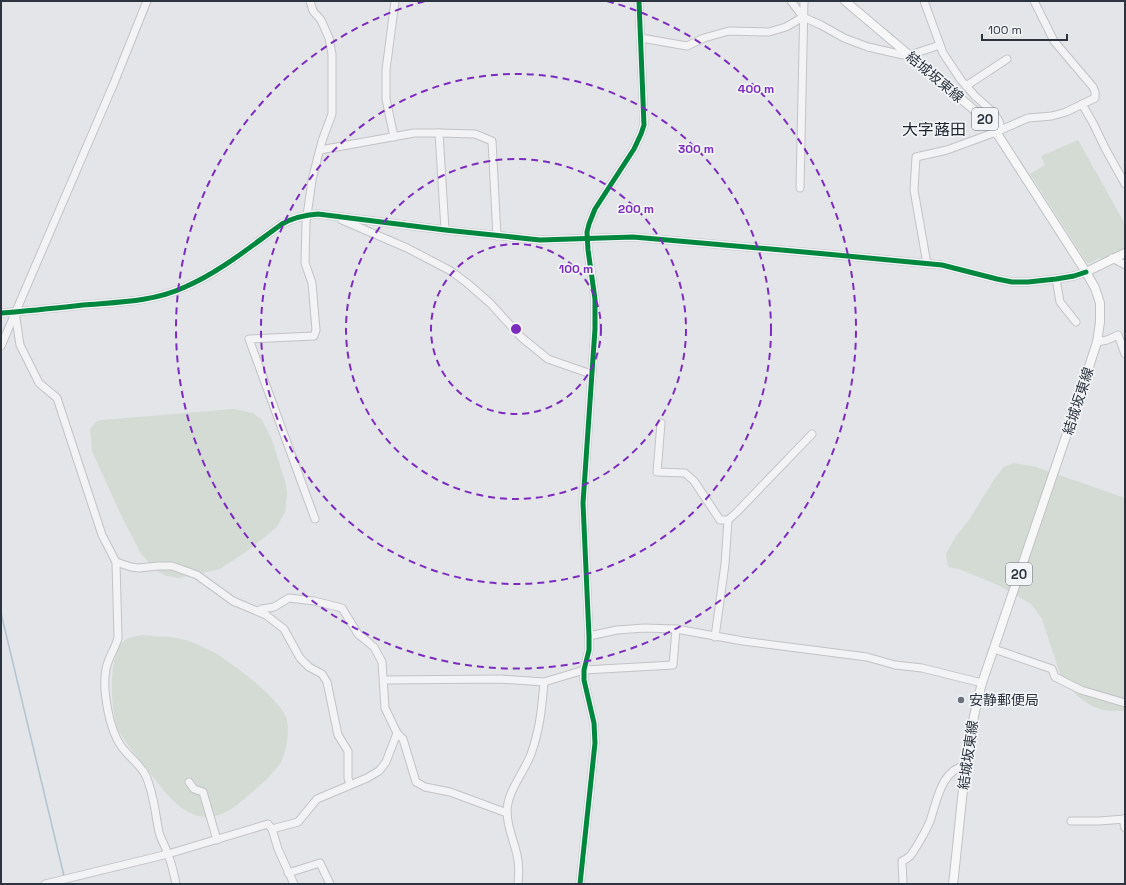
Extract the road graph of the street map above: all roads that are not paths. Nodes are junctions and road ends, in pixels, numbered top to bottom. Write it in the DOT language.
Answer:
graph roads {
  1 [pos="147,1"];
  2 [pos="310,1"];
  3 [pos="395,1"];
  4 [pos="639,1"];
  5 [pos="791,1"];
  6 [pos="804,1"];
  7 [pos="847,1"];
  8 [pos="924,1"];
  9 [pos="1034,1"];
  10 [pos="803,17"];
  11 [pos="641,38"];
  12 [pos="940,46"];
  13 [pos="910,55"];
  14 [pos="1007,59"];
  15 [pos="966,86"];
  16 [pos="1082,104"];
  17 [pos="998,131"];
  18 [pos="439,133"];
  19 [pos="394,137"];
  20 [pos="320,150"];
  21 [pos="1125,184"];
  22 [pos="800,188"];
  23 [pos="307,214"];
  24 [pos="333,216"];
  25 [pos="445,230"];
  26 [pos="497,236"];
  27 [pos="587,238"];
  28 [pos="1125,253"];
  29 [pos="1112,258"];
  30 [pos="927,264"];
  31 [pos="1125,265"];
  32 [pos="1086,272"];
  33 [pos="1056,279"];
  34 [pos="15,312"];
  35 [pos="1,313"];
  36 [pos="1076,322"];
  37 [pos="1097,342"];
  38 [pos="1,346"];
  39 [pos="1125,354"];
  40 [pos="591,374"];
  41 [pos="661,423"];
  42 [pos="812,434"];
  43 [pos="315,519"];
  44 [pos="728,520"];
  45 [pos="116,562"];
  46 [pos="258,611"];
  47 [pos="676,629"];
  48 [pos="589,636"];
  49 [pos="715,637"];
  50 [pos="994,649"];
  51 [pos="584,670"];
  52 [pos="384,680"];
  53 [pos="544,682"];
  54 [pos="982,683"];
  55 [pos="1125,703"];
  56 [pos="397,733"];
  57 [pos="967,764"];
  58 [pos="189,782"];
  59 [pos="350,784"];
  60 [pos="507,813"];
  61 [pos="1124,819"];
  62 [pos="1071,821"];
  63 [pos="1125,828"];
  64 [pos="272,829"];
  65 [pos="217,840"];
  66 [pos="168,854"];
  67 [pos="288,873"];
  68 [pos="45,884"];
  69 [pos="176,884"];
  70 [pos="294,884"];
  71 [pos="330,884"];
  72 [pos="518,884"];
  73 [pos="580,884"];
  74 [pos="903,884"];
  75 [pos="953,884"];
  1 -- 34 [label="street"];
  2 -- 20 [label="street"];
  3 -- 19 [label="street"];
  4 -- 11 [label="street"];
  5 -- 10 [label="street"];
  6 -- 10 [label="street"];
  7 -- 13 [label="main road, 結城坂東線 / 20"];
  8 -- 12 [label="street"];
  9 -- 16 [label="street"];
  10 -- 11 [label="street"];
  10 -- 13 [label="street"];
  10 -- 22 [label="street"];
  11 -- 27 [label="street"];
  12 -- 13 [label="street"];
  12 -- 15 [label="street"];
  13 -- 17 [label="main road, 結城坂東線 / 20"];
  14 -- 15 [label="street"];
  15 -- 17 [label="street"];
  16 -- 17 [label="street"];
  16 -- 21 [label="street"];
  17 -- 30 [label="street"];
  17 -- 32 [label="main road, 結城坂東線 / 20"];
  18 -- 19 [label="street"];
  18 -- 25 [label="street"];
  18 -- 26 [label="street"];
  19 -- 20 [label="street"];
  20 -- 23 [label="street"];
  23 -- 24 [label="street"];
  23 -- 34 [label="street"];
  23 -- 43 [label="street"];
  24 -- 25 [label="street"];
  24 -- 40 [label="street"];
  25 -- 26 [label="street"];
  26 -- 27 [label="street"];
  27 -- 30 [label="street"];
  27 -- 40 [label="street"];
  28 -- 29 [label="main road"];
  29 -- 31 [label="street"];
  29 -- 32 [label="main road"];
  30 -- 33 [label="street"];
  32 -- 33 [label="street"];
  32 -- 37 [label="main road, 結城坂東線 / 20"];
  33 -- 36 [label="street"];
  34 -- 35 [label="street"];
  34 -- 38 [label="street"];
  34 -- 45 [label="street"];
  37 -- 39 [label="street"];
  37 -- 50 [label="main road, 結城坂東線 / 20"];
  40 -- 48 [label="street"];
  41 -- 44 [label="street"];
  42 -- 44 [label="street"];
  44 -- 49 [label="street"];
  45 -- 46 [label="street"];
  45 -- 66 [label="street"];
  46 -- 52 [label="street"];
  46 -- 59 [label="street"];
  47 -- 48 [label="street"];
  47 -- 49 [label="street"];
  47 -- 51 [label="street"];
  48 -- 51 [label="street"];
  49 -- 54 [label="street"];
  50 -- 54 [label="main road, 結城坂東線 / 20"];
  50 -- 55 [label="street"];
  51 -- 53 [label="street"];
  51 -- 73 [label="street"];
  52 -- 53 [label="street"];
  52 -- 56 [label="street"];
  53 -- 60 [label="street"];
  54 -- 57 [label="main road, 結城坂東線 / 20"];
  56 -- 59 [label="street"];
  56 -- 60 [label="street"];
  57 -- 74 [label="street"];
  57 -- 75 [label="main road, 結城坂東線 / 20"];
  58 -- 65 [label="street"];
  59 -- 64 [label="street"];
  60 -- 72 [label="street"];
  61 -- 62 [label="street"];
  61 -- 63 [label="street"];
  64 -- 65 [label="street"];
  64 -- 67 [label="street"];
  65 -- 66 [label="street"];
  66 -- 68 [label="street"];
  66 -- 69 [label="street"];
  67 -- 70 [label="street"];
  67 -- 71 [label="street"];
}
